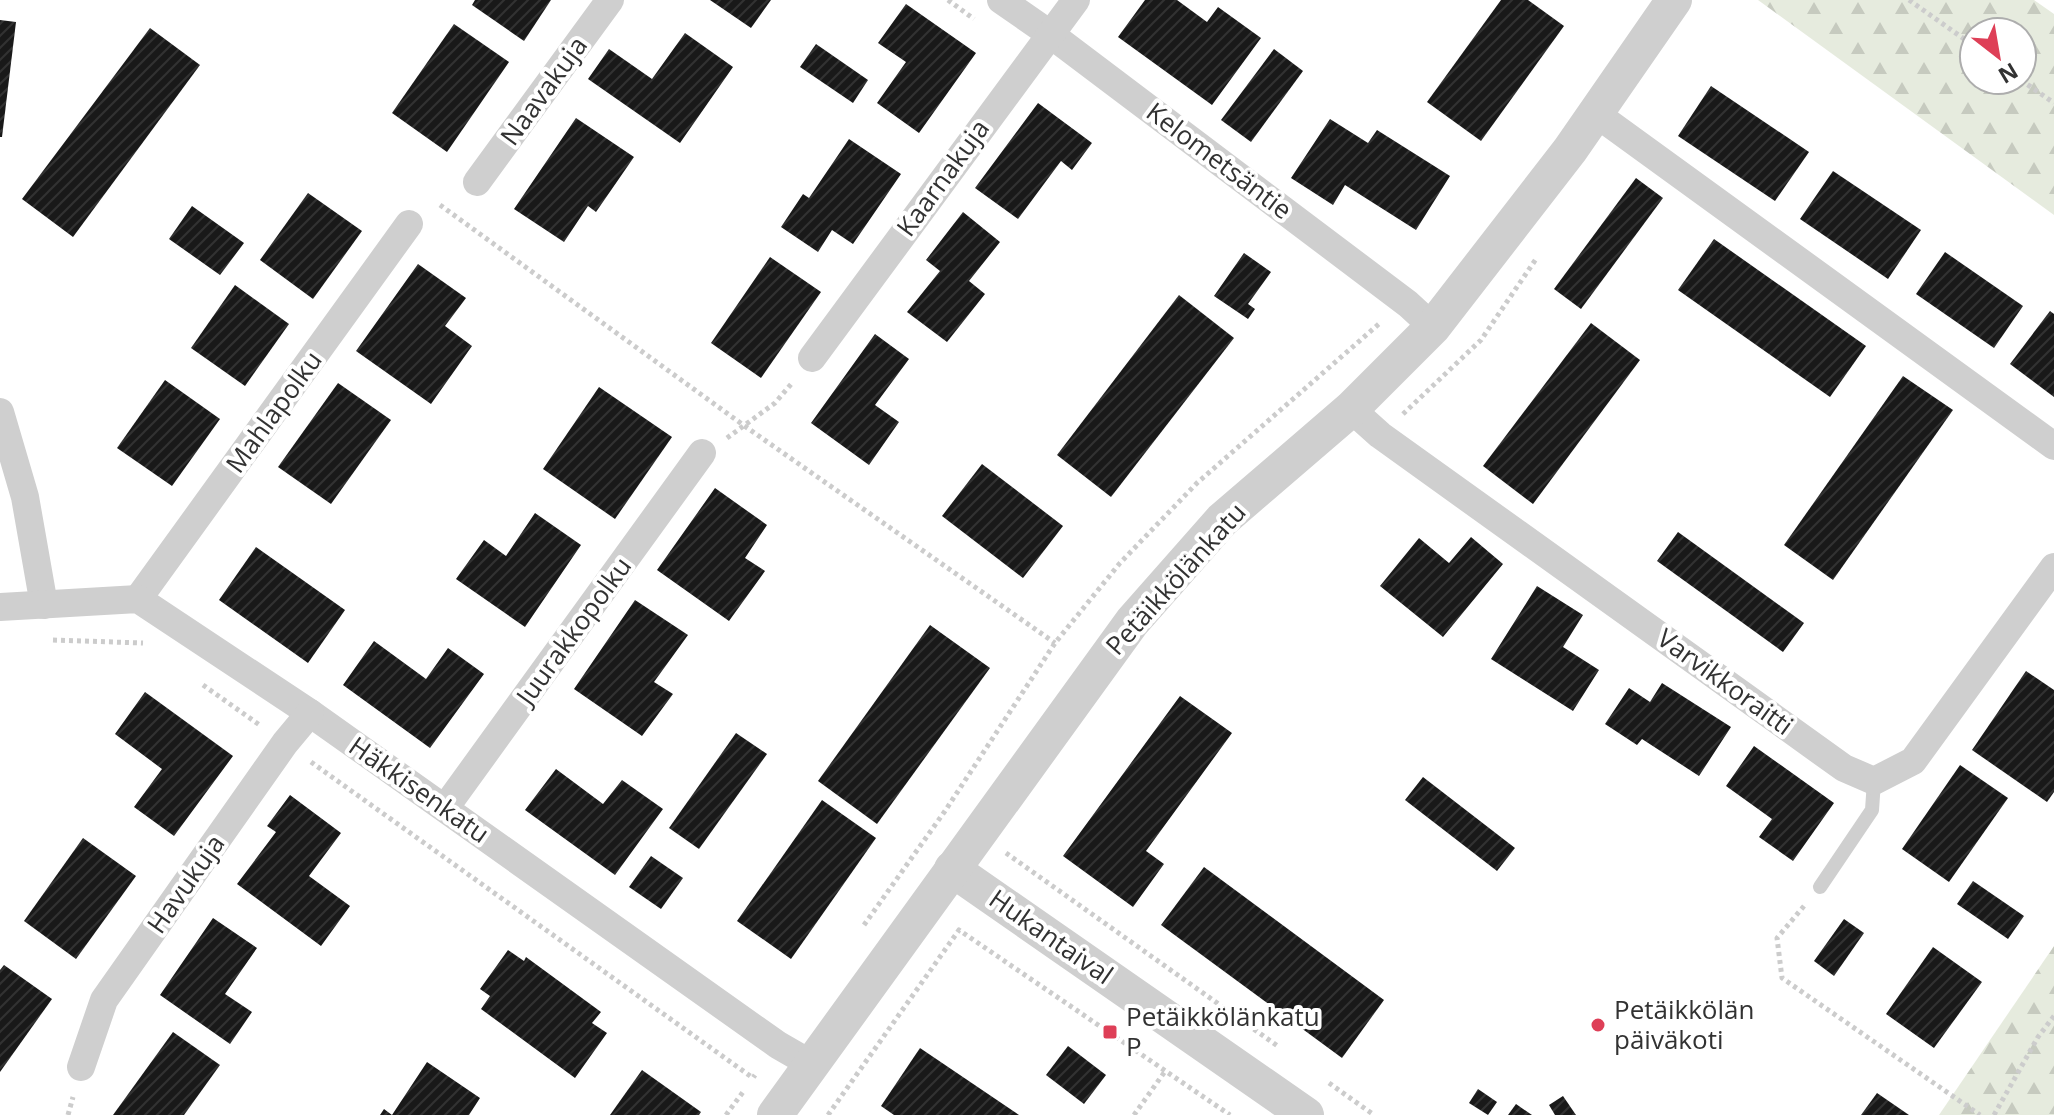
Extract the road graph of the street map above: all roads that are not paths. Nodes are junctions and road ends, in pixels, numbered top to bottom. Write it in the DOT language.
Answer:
graph roads {
  1 [pos="610,0"];
  2 [pos="1001,0"];
  3 [pos="1076,0"];
  4 [pos="1674,0"];
  5 [pos="1050,34"];
  6 [pos="1595,113"];
  7 [pos="477,182"];
  8 [pos="409,224"];
  9 [pos="1433,327"];
  10 [pos="812,358"];
  11 [pos="1351,409"];
  12 [pos="0,412"];
  13 [pos="2054,446"];
  14 [pos="702,453"];
  15 [pos="2054,567"];
  16 [pos="138,599"];
  17 [pos="44,605"];
  18 [pos="0,607"];
  19 [pos="310,713"];
  20 [pos="1874,781"];
  21 [pos="445,808"];
  22 [pos="952,869"];
  23 [pos="1820,887"];
  24 [pos="811,1064"];
  25 [pos="81,1067"];
  26 [pos="775,1115"];
  27 [pos="1306,1115"];
  1 -- 7 [label="street, Naavakuja"];
  2 -- 5 [label="street, Kelometsäntie"];
  3 -- 5 [label="street, Kaarnakuja"];
  4 -- 6 [label="street, Petäikkölänkatu"];
  5 -- 9 [label="street, Kelometsäntie"];
  5 -- 10 [label="street, Kaarnakuja"];
  6 -- 9 [label="street, Petäikkölänkatu"];
  6 -- 13 [label="street"];
  8 -- 16 [label="street, Mahlapolku"];
  9 -- 11 [label="street, Petäikkölänkatu"];
  11 -- 20 [label="street, Varvikkoraitti"];
  11 -- 22 [label="street, Petäikkölänkatu"];
  12 -- 17 [label="street"];
  14 -- 21 [label="street, Juurakkopolku"];
  15 -- 20 [label="street"];
  16 -- 17 [label="street"];
  16 -- 19 [label="street, Häkkisenkatu"];
  17 -- 18 [label="street"];
  19 -- 21 [label="street, Häkkisenkatu"];
  19 -- 25 [label="street, Havukuja"];
  20 -- 23 [label="lane"];
  21 -- 24 [label="street, Häkkisenkatu"];
  22 -- 24 [label="street, Petäikkölänkatu"];
  22 -- 27 [label="street, Hukantaival"];
  24 -- 26 [label="street, Petäikkölänkatu"];
}
